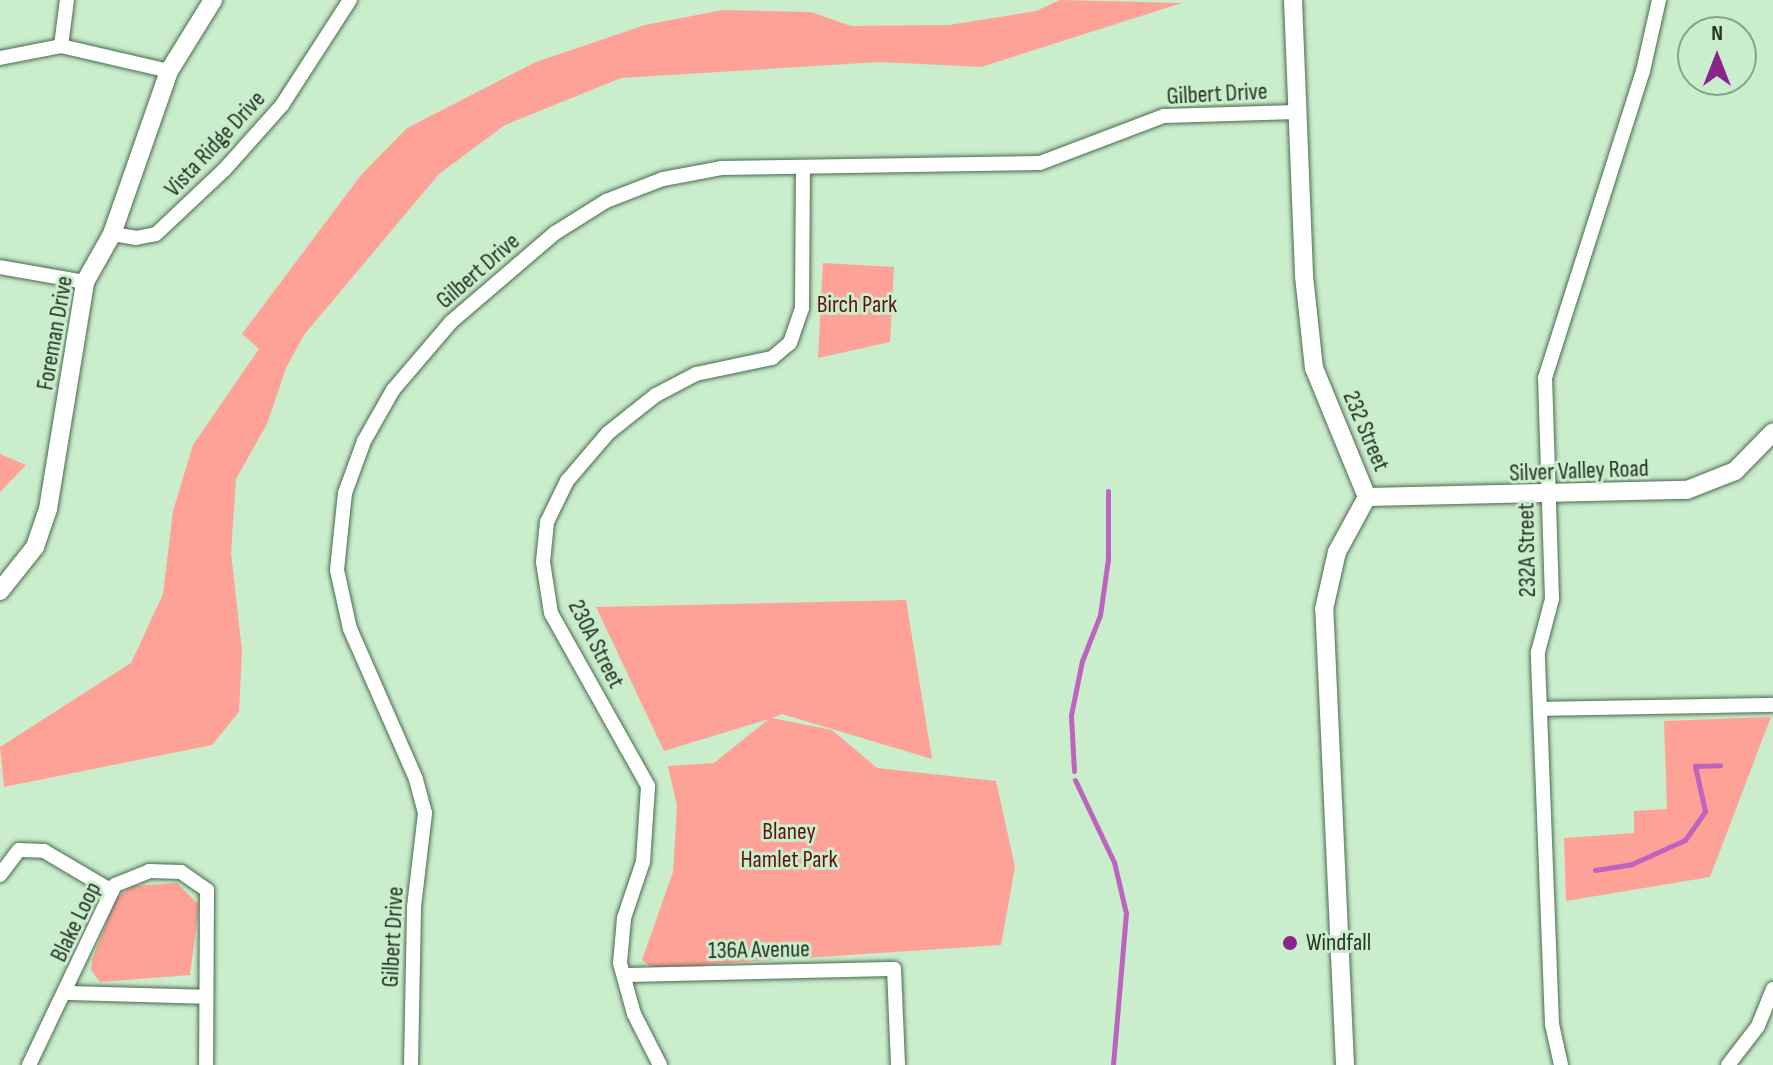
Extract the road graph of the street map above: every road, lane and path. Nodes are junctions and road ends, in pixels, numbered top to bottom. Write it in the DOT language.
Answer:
graph roads {
  1 [pos="67,0"];
  2 [pos="213,0"];
  3 [pos="350,0"];
  4 [pos="1293,0"];
  5 [pos="1659,0"];
  6 [pos="61,46"];
  7 [pos="0,58"];
  8 [pos="169,71"];
  9 [pos="1297,112"];
  10 [pos="803,169"];
  11 [pos="112,234"];
  12 [pos="0,267"];
  13 [pos="85,282"];
  14 [pos="1773,432"];
  15 [pos="1367,497"];
  16 [pos="1549,497"];
  17 [pos="0,591"];
  18 [pos="1773,705"];
  19 [pos="1541,709"];
  20 [pos="0,875"];
  21 [pos="112,891"];
  22 [pos="624,975"];
  23 [pos="1773,989"];
  24 [pos="67,993"];
  25 [pos="206,997"];
  26 [pos="29,1065"];
  27 [pos="206,1065"];
  28 [pos="411,1065"];
  29 [pos="660,1065"];
  30 [pos="898,1065"];
  31 [pos="1345,1065"];
  32 [pos="1561,1065"];
  33 [pos="1728,1065"];
  1 -- 6 [label="street"];
  2 -- 8 [label="street, Foreman Drive"];
  3 -- 11 [label="street, Vista Ridge Drive"];
  4 -- 9 [label="street, 232 Street"];
  5 -- 16 [label="street, 232A Street"];
  6 -- 7 [label="street"];
  6 -- 8 [label="street"];
  8 -- 11 [label="street, Foreman Drive"];
  9 -- 10 [label="street, Gilbert Drive"];
  9 -- 15 [label="street, 232 Street"];
  10 -- 22 [label="street, 230A Street"];
  10 -- 28 [label="street, Gilbert Drive"];
  11 -- 13 [label="street, Foreman Drive"];
  12 -- 13 [label="street"];
  13 -- 17 [label="street, Foreman Drive"];
  14 -- 16 [label="street, Silver Valley Road"];
  15 -- 16 [label="street, Silver Valley Road"];
  15 -- 31 [label="street, 232 Street"];
  16 -- 19 [label="street, 232A Street"];
  18 -- 19 [label="street"];
  19 -- 32 [label="street, 232A Street"];
  20 -- 21 [label="street"];
  21 -- 24 [label="street, Blake Loop"];
  21 -- 25 [label="street, Blake Loop"];
  22 -- 29 [label="street, 230A Street"];
  22 -- 30 [label="street, 136A Avenue"];
  23 -- 33 [label="street"];
  24 -- 25 [label="street"];
  24 -- 26 [label="street, Blake Loop"];
  25 -- 27 [label="street"];
}
